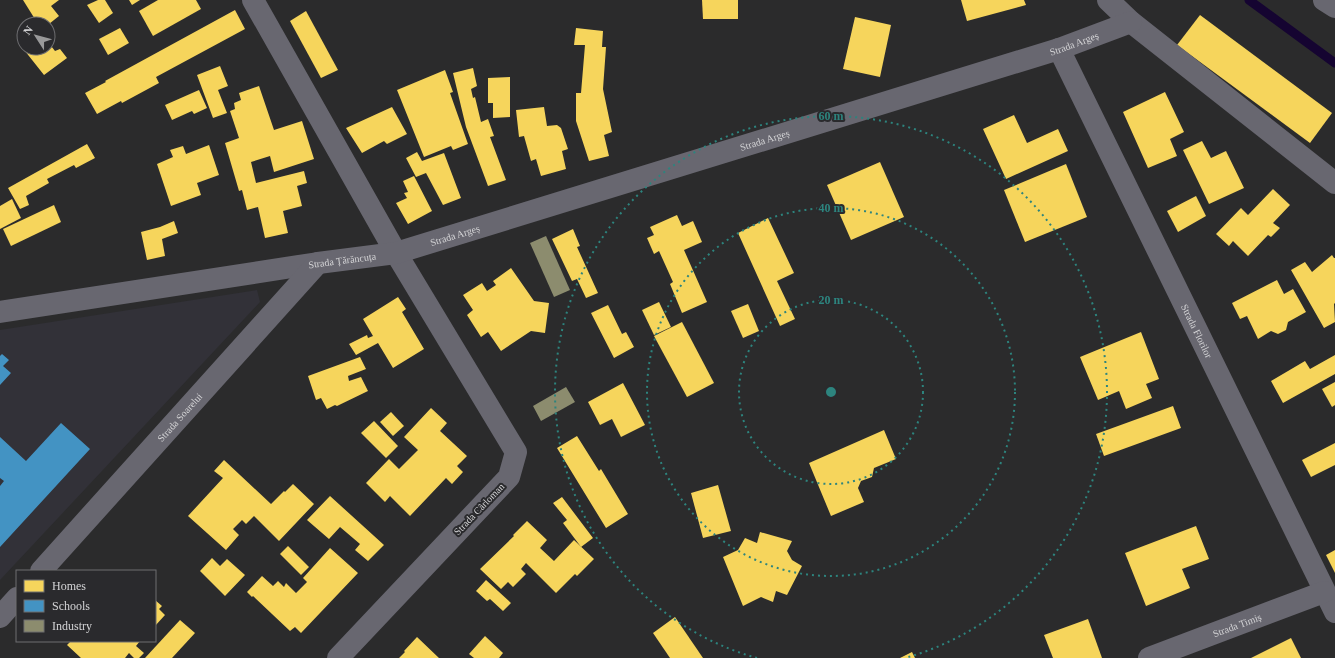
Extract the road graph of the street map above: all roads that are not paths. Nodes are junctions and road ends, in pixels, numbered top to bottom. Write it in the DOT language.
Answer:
graph roads {
  1 [pos="253,0"];
  2 [pos="1108,0"];
  3 [pos="1324,0"];
  4 [pos="1335,7"];
  5 [pos="1131,22"];
  6 [pos="1059,49"];
  7 [pos="1335,183"];
  8 [pos="396,253"];
  9 [pos="318,263"];
  10 [pos="0,312"];
  11 [pos="42,570"];
  12 [pos="1324,592"];
  13 [pos="16,599"];
  14 [pos="1335,612"];
  15 [pos="0,617"];
  16 [pos="338,658"];
  17 [pos="1149,658"];
  1 -- 8 [label="street"];
  2 -- 5 [label="street"];
  3 -- 4 [label="street"];
  5 -- 6 [label="street, Strada Argeș"];
  5 -- 7 [label="street"];
  6 -- 8 [label="street, Strada Argeș"];
  6 -- 12 [label="street, Strada Florilor"];
  8 -- 9 [label="street, Strada Țărăncuța"];
  8 -- 16 [label="street, Strada Cârloman"];
  9 -- 10 [label="street, Strada Țărăncuța"];
  9 -- 11 [label="street, Strada Soarelui"];
  12 -- 14 [label="street, Strada Florilor"];
  12 -- 17 [label="street, Strada Timiș"];
  13 -- 15 [label="street"];
}
